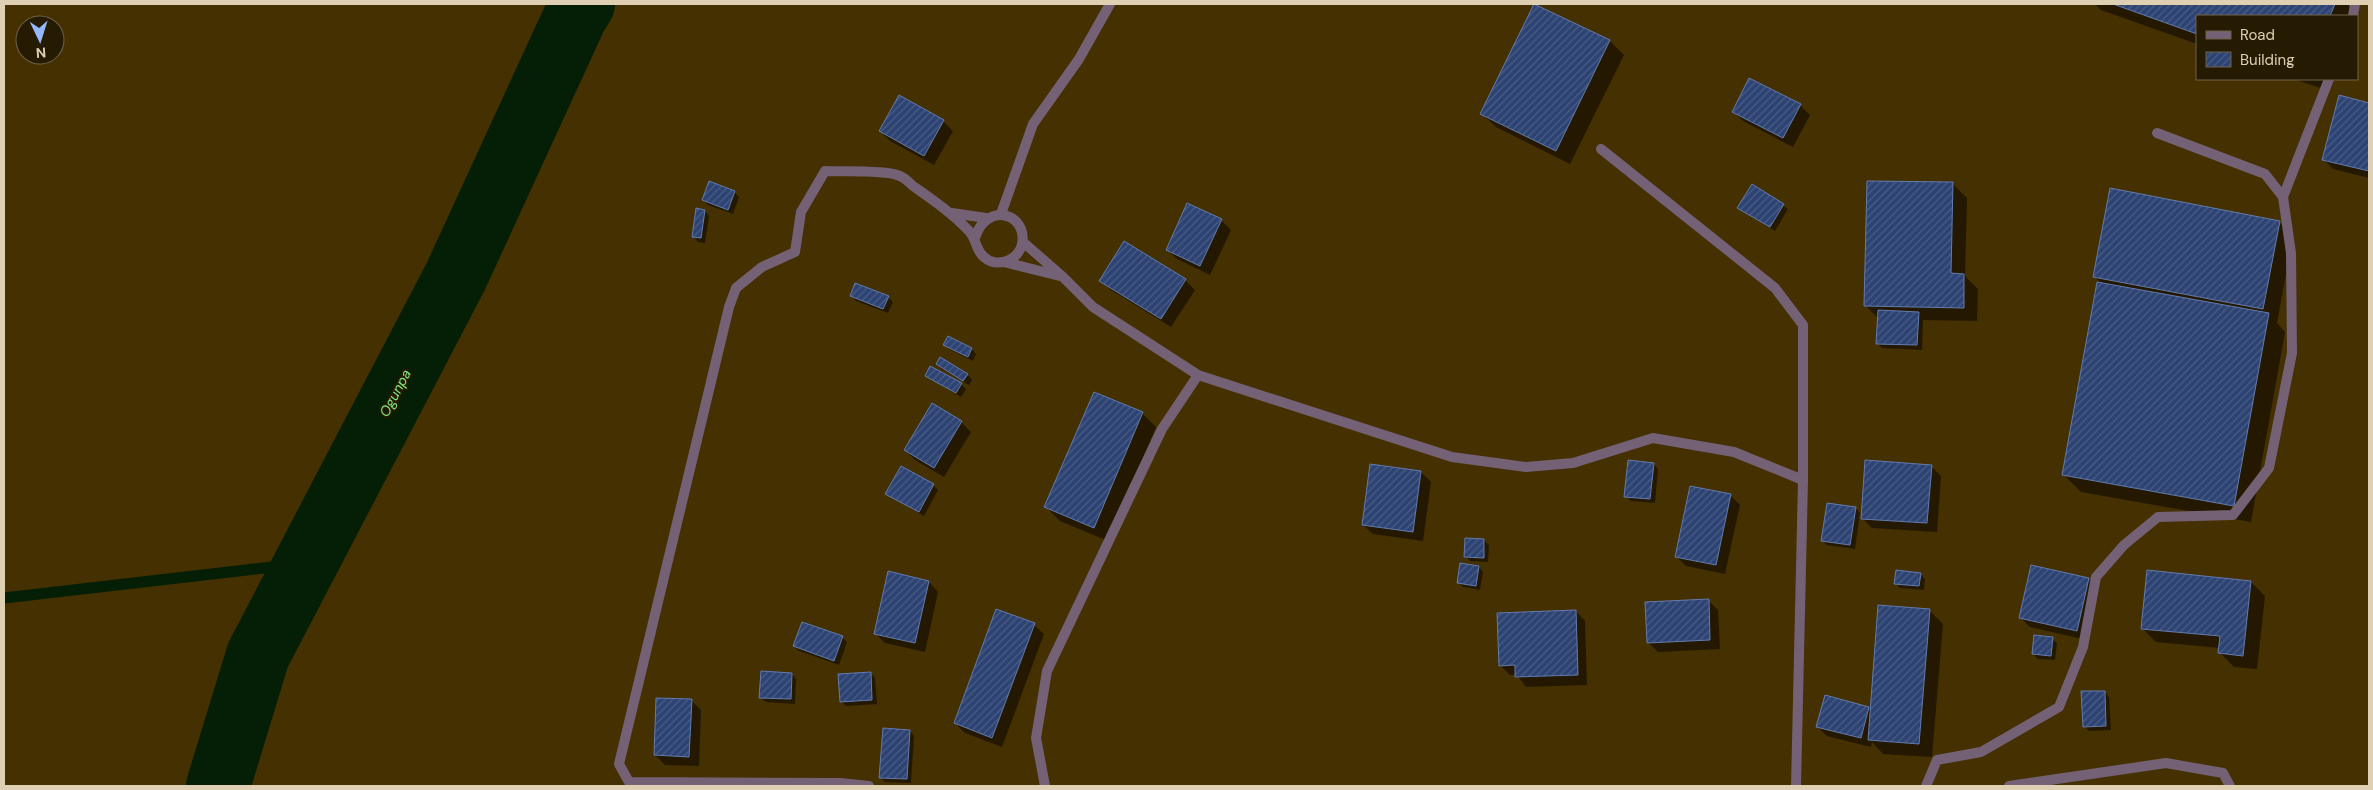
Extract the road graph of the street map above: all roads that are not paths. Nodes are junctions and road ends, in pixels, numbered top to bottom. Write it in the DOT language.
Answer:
graph roads {
  1 [pos="1110,4"];
  2 [pos="2329,80"];
  3 [pos="2157,133"];
  4 [pos="1601,149"];
  5 [pos="2283,197"];
  6 [pos="952,213"];
  7 [pos="1001,214"];
  8 [pos="986,218"];
  9 [pos="975,238"];
  10 [pos="1023,242"];
  11 [pos="1004,262"];
  12 [pos="1063,277"];
  13 [pos="1198,375"];
  14 [pos="1803,480"];
  15 [pos="868,786"];
  16 [pos="1045,786"];
  17 [pos="1796,786"];
  18 [pos="1926,786"];
  19 [pos="2010,786"];
  20 [pos="2230,786"];
  1 -- 7 [label="street"];
  2 -- 5 [label="street"];
  3 -- 5 [label="street"];
  4 -- 14 [label="street"];
  5 -- 18 [label="street"];
  6 -- 8 [label="street"];
  6 -- 9 [label="street"];
  6 -- 15 [label="street"];
  7 -- 8 [label="street"];
  7 -- 10 [label="street"];
  8 -- 9 [label="street"];
  9 -- 11 [label="street"];
  10 -- 11 [label="street"];
  10 -- 12 [label="street"];
  11 -- 12 [label="street"];
  12 -- 13 [label="street"];
  13 -- 14 [label="street"];
  13 -- 16 [label="street"];
  14 -- 17 [label="street"];
  19 -- 20 [label="street"];
}
